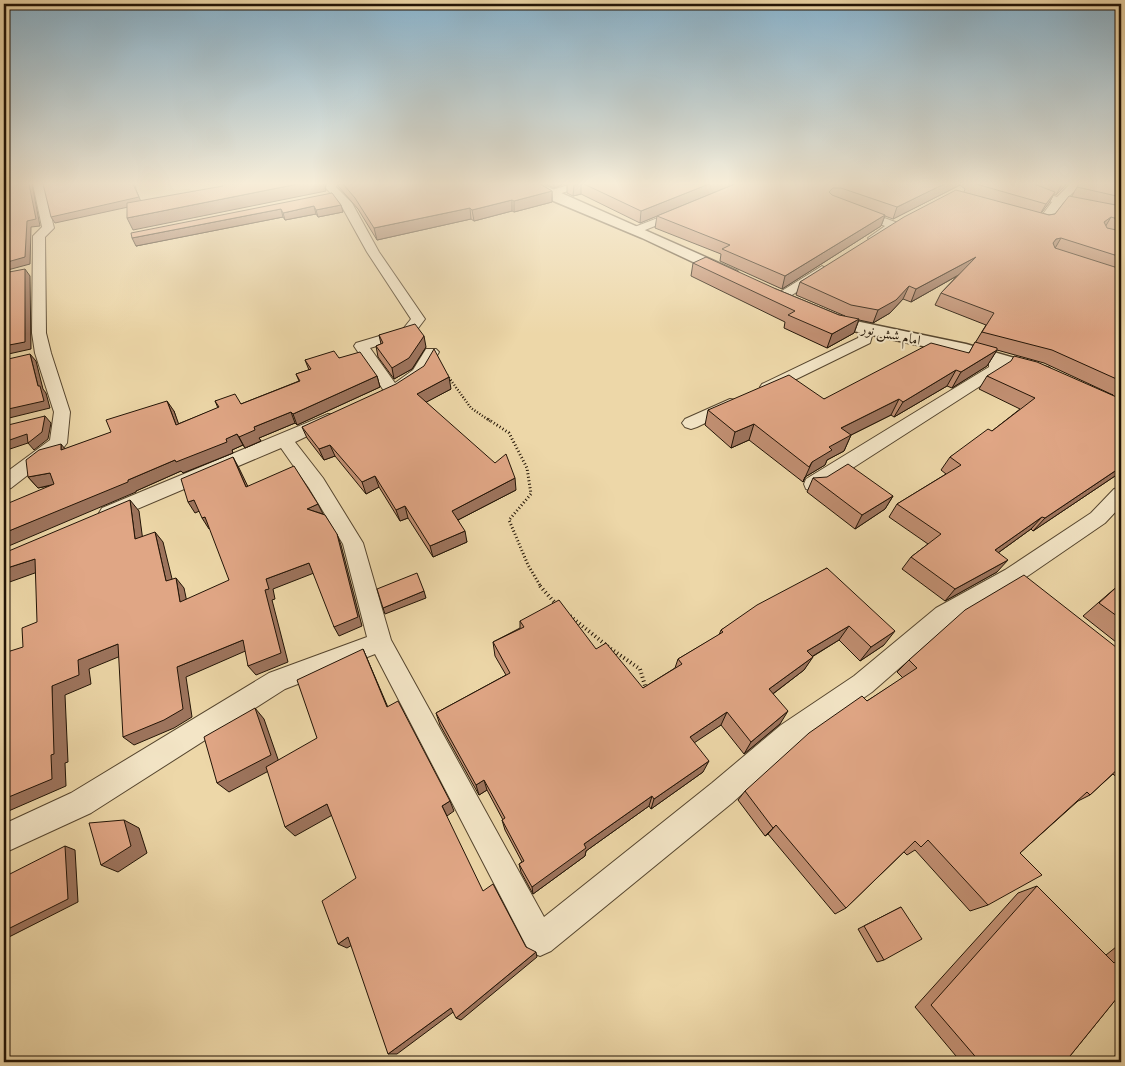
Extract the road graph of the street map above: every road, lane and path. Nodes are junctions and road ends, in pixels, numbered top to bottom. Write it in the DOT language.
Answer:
graph roads {
  1 [pos="42,234"];
  2 [pos="363,234"];
  3 [pos="644,234"];
  4 [pos="881,234"];
  5 [pos="861,246"];
  6 [pos="836,261"];
  7 [pos="744,280"];
  8 [pos="761,288"];
  9 [pos="779,297"];
  10 [pos="867,329"];
  11 [pos="431,352"];
  12 [pos="997,358"];
  13 [pos="1061,381"];
  14 [pos="347,410"];
  15 [pos="62,412"];
  16 [pos="46,416"];
  17 [pos="692,423"];
  18 [pos="284,440"];
  19 [pos="4,483"];
  20 [pos="813,484"];
  21 [pos="1121,494"];
  22 [pos="94,520"];
  23 [pos="562,609"];
  24 [pos="569,615"];
  25 [pos="380,642"];
  26 [pos="648,694"];
  27 [pos="4,839"];
  1 -- 15 [label="street"];
  2 -- 11 [label="street"];
  3 -- 7 [label="street"];
  4 -- 5 [label="street"];
  6 -- 9 [label="street"];
  8 -- 9 [label="street, امام شش نور"];
  9 -- 10 [label="street, امام شش نور"];
  10 -- 12 [label="street, امام شش نور"];
  10 -- 17 [label="street"];
  11 -- 23 [label="path"];
  12 -- 13 [label="street, امام شش نور"];
  12 -- 20 [label="street"];
  14 -- 18 [label="street"];
  15 -- 16 [label="street"];
  15 -- 19 [label="street"];
  18 -- 22 [label="street"];
  18 -- 25 [label="street"];
  21 -- 25 [label="street"];
  24 -- 26 [label="path"];
  25 -- 27 [label="street"];
}
